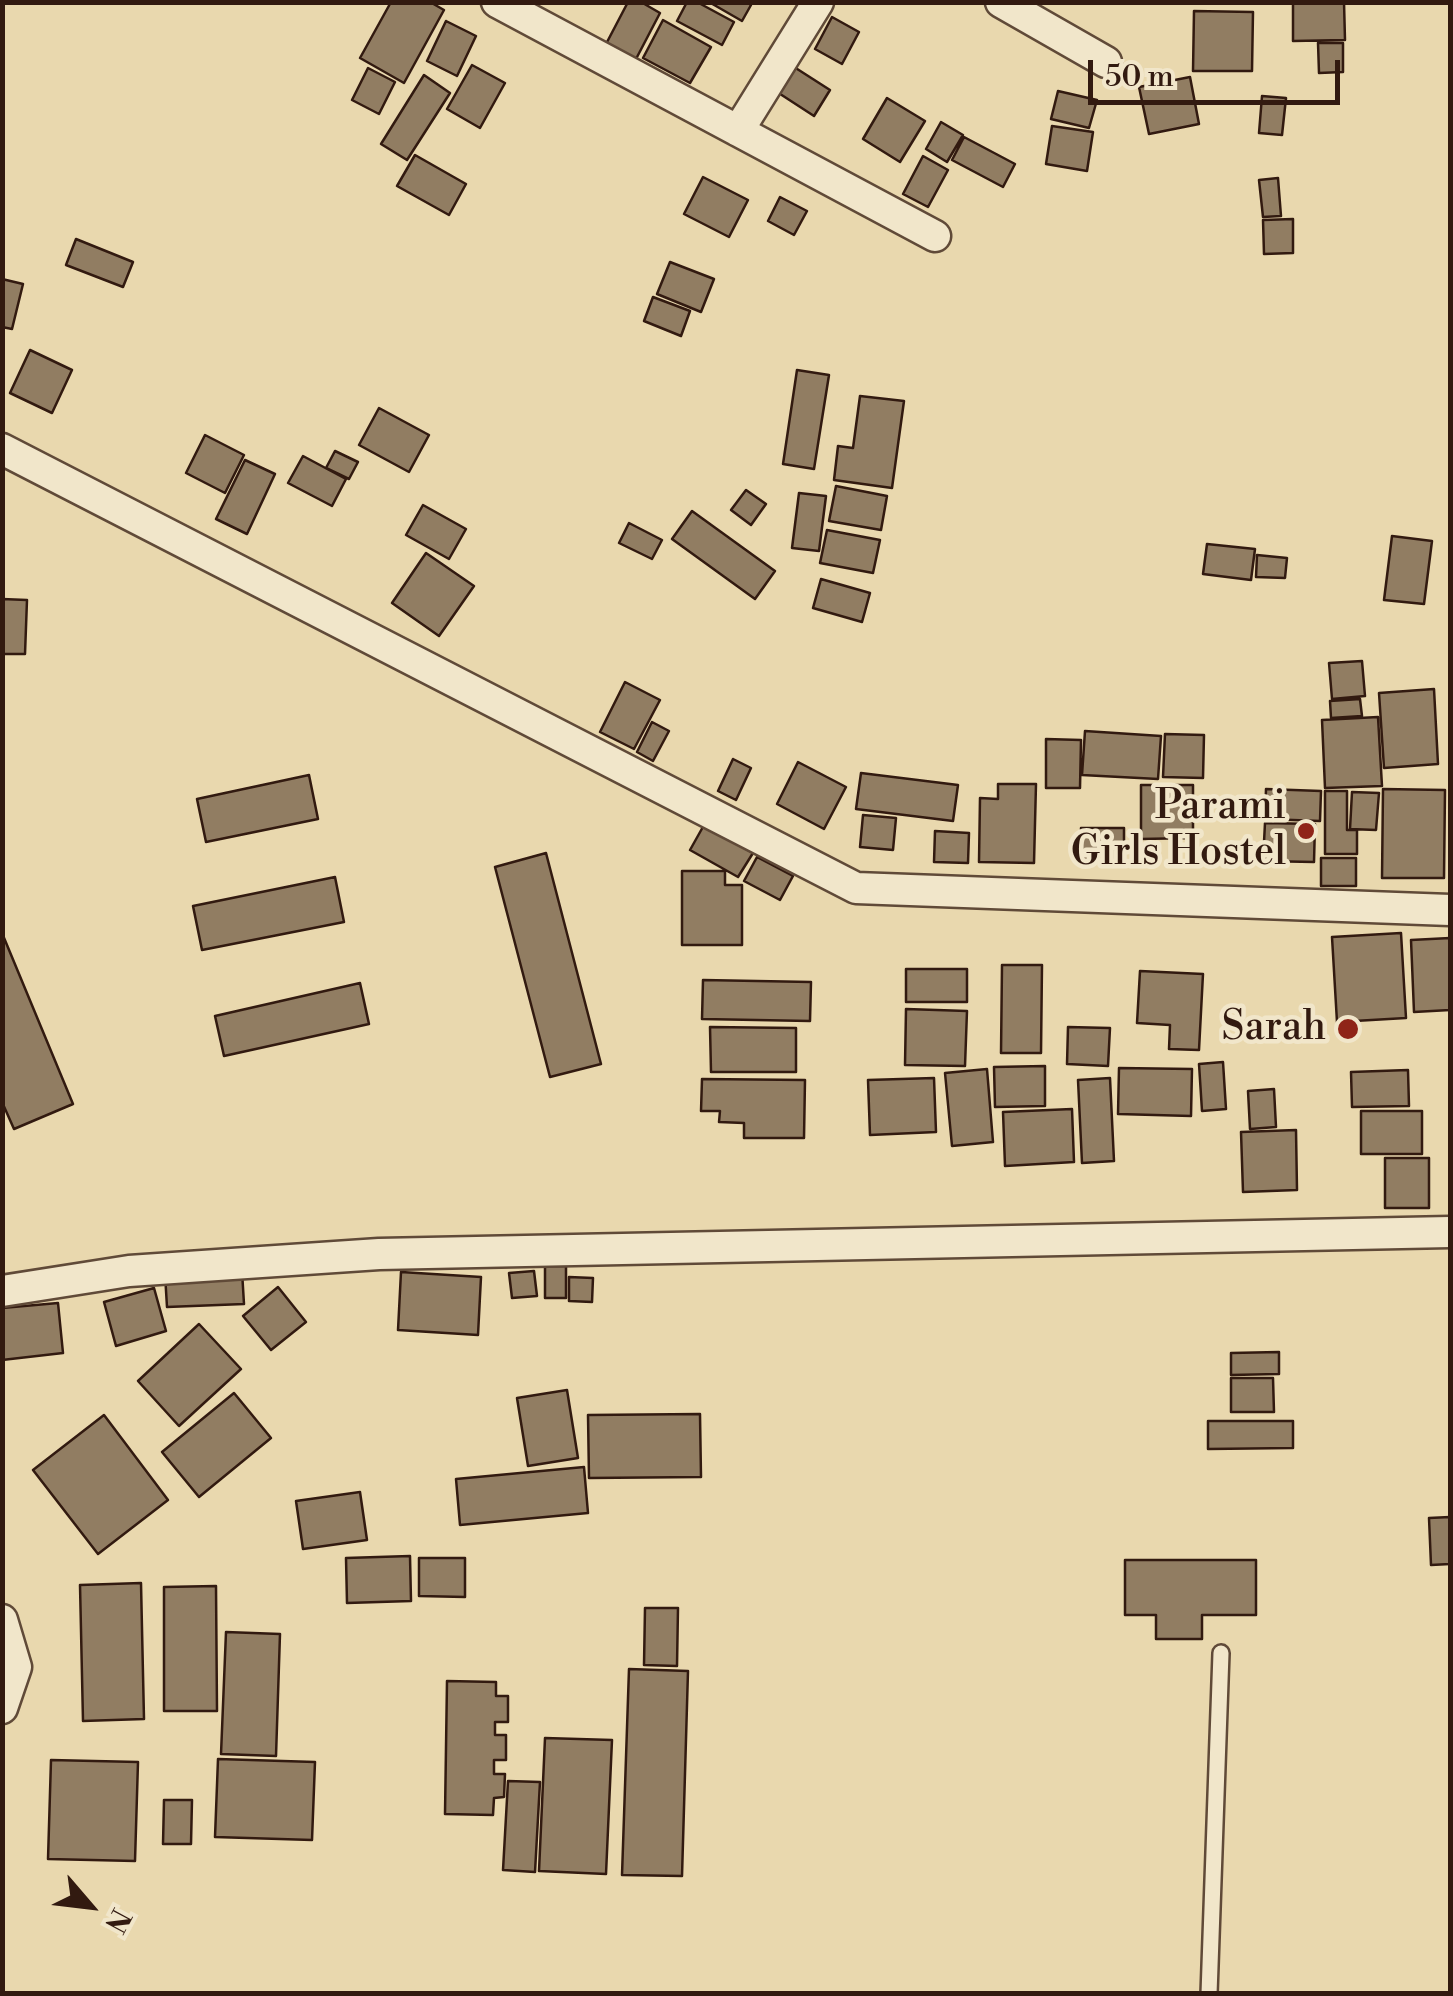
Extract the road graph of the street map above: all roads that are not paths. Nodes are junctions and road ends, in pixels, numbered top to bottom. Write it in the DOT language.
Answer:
graph roads {
  1 [pos="497,2"];
  2 [pos="818,2"];
  3 [pos="1001,2"];
  4 [pos="1106,62"];
  5 [pos="738,131"];
  6 [pos="936,236"];
  7 [pos="2,449"];
  8 [pos="1450,910"];
  9 [pos="1450,1232"];
  10 [pos="2,1291"];
  11 [pos="2,1620"];
  12 [pos="1221,1653"];
  13 [pos="2,1708"];
  14 [pos="1209,1994"];
  1 -- 5 [label="street"];
  2 -- 5 [label="street"];
  3 -- 4 [label="street"];
  5 -- 6 [label="street"];
  7 -- 8 [label="street"];
  9 -- 10 [label="street"];
  11 -- 13 [label="street"];
  12 -- 14 [label="lane"];
}
